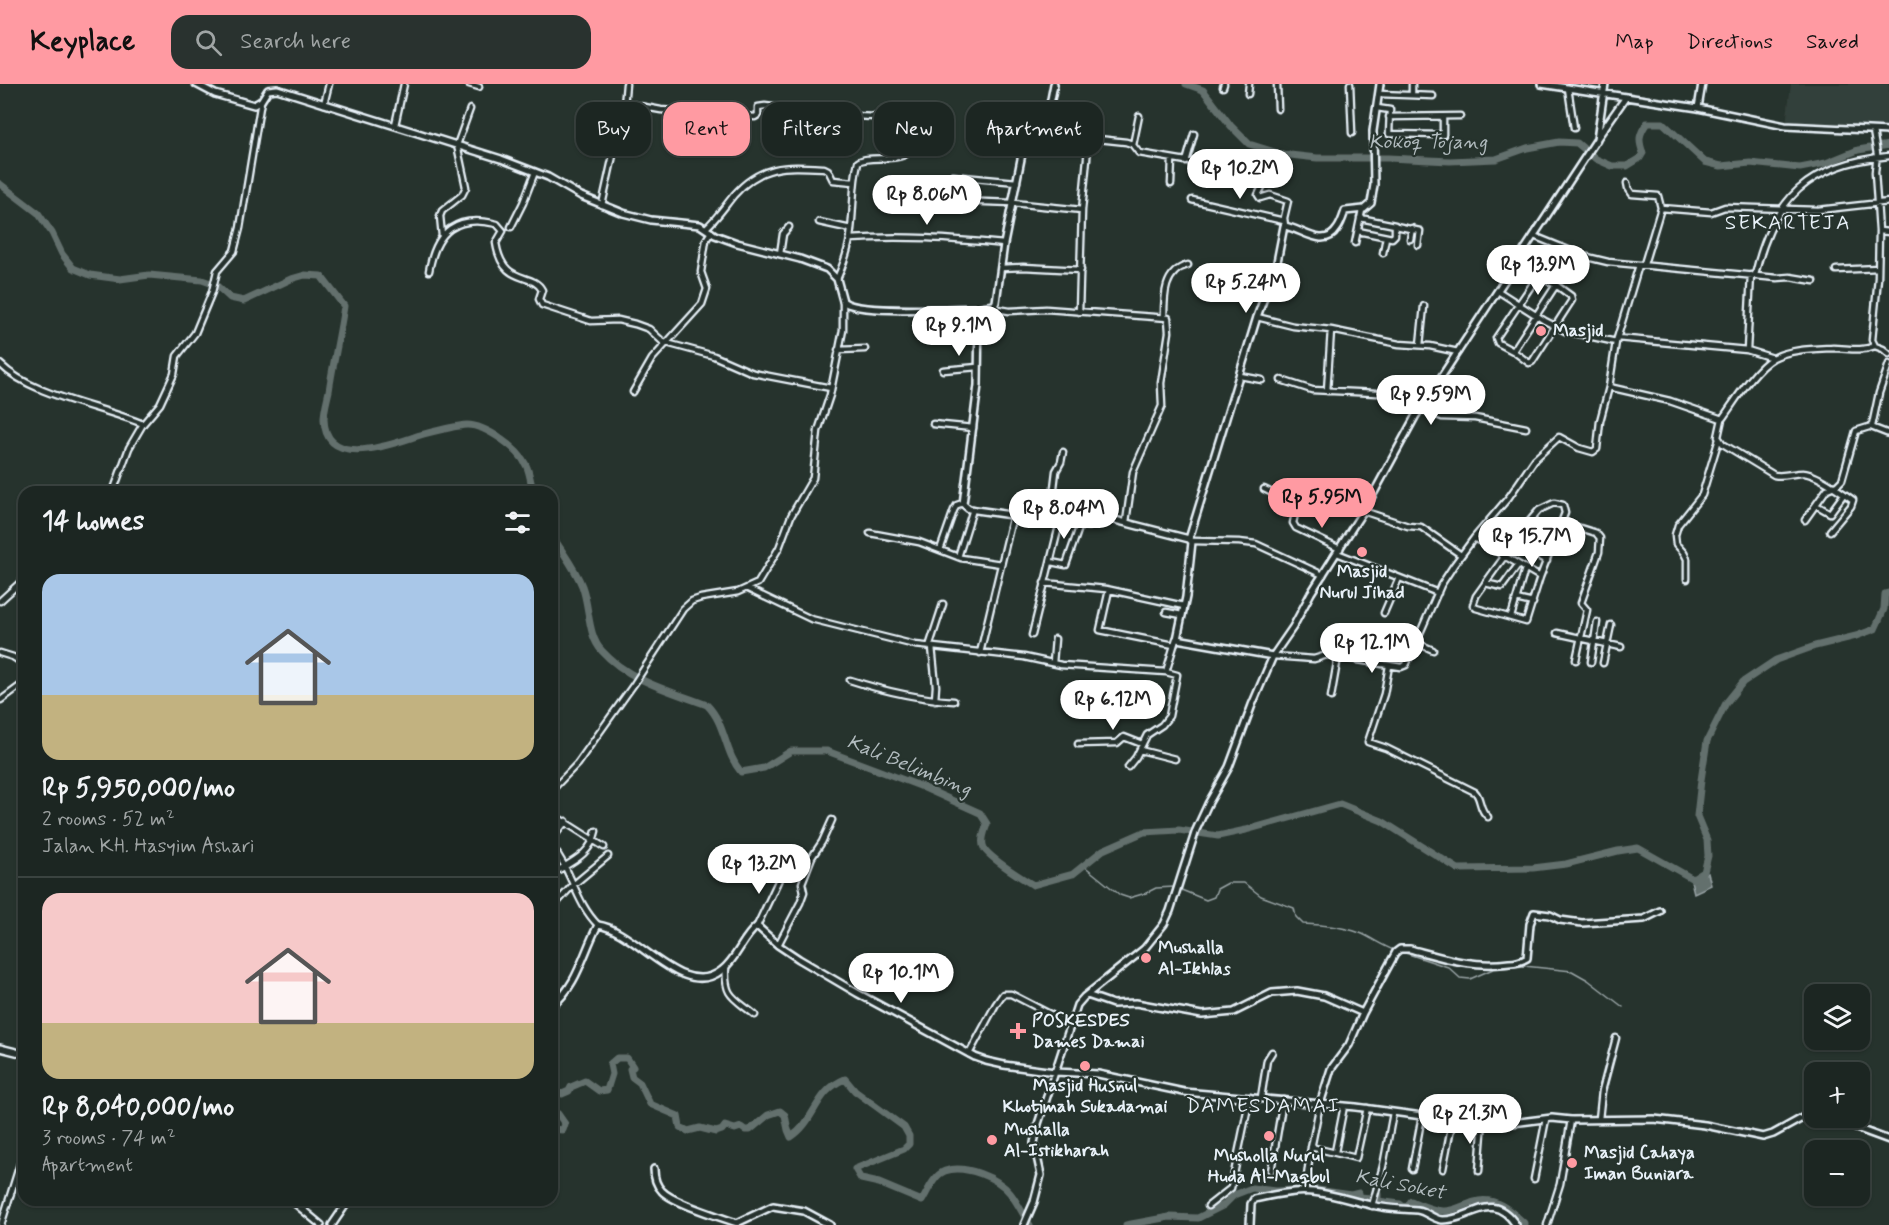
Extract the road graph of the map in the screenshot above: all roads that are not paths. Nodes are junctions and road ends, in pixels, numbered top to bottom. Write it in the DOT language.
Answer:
graph roads {
  1 [pos="196,84"];
  2 [pos="329,84"];
  3 [pos="404,84"];
  4 [pos="470,84"];
  5 [pos="626,84"];
  6 [pos="1249,84"];
  7 [pos="1276,84"];
  8 [pos="1350,84"];
  9 [pos="1380,84"];
  10 [pos="1412,84"];
  11 [pos="1541,84"];
  12 [pos="1605,84"];
  13 [pos="1702,84"];
  14 [pos="1054,85"];
  15 [pos="479,87"];
  16 [pos="1568,88"];
  17 [pos="1604,93"];
  18 [pos="1248,94"];
  19 [pos="1379,94"];
  20 [pos="1412,95"];
  21 [pos="1433,96"];
  22 [pos="1626,97"];
  23 [pos="261,101"];
  24 [pos="624,102"];
  25 [pos="1051,102"];
  26 [pos="324,104"];
  27 [pos="762,106"];
  28 [pos="651,108"];
  29 [pos="1377,108"];
  30 [pos="1698,108"];
  31 [pos="470,109"];
  32 [pos="1278,109"];
  33 [pos="862,116"];
  34 [pos="1139,116"];
  35 [pos="1460,116"];
  36 [pos="1389,117"];
  37 [pos="1443,117"];
  38 [pos="395,125"];
  39 [pos="1574,128"];
  40 [pos="1873,131"];
  41 [pos="1889,131"];
  42 [pos="1352,133"];
  43 [pos="1194,134"];
  44 [pos="1103,140"];
  45 [pos="1595,141"];
  46 [pos="457,145"];
  47 [pos="1133,145"];
  48 [pos="1877,155"];
  49 [pos="613,156"];
  50 [pos="1022,156"];
  51 [pos="1087,156"];
  52 [pos="1889,156"];
  53 [pos="1172,159"];
  54 [pos="1186,162"];
  55 [pos="535,172"];
  56 [pos="953,176"];
  57 [pos="854,182"];
  58 [pos="1017,182"];
  59 [pos="1627,183"];
  60 [pos="1171,184"];
  61 [pos="930,200"];
  62 [pos="1192,200"];
  63 [pos="1013,202"];
  64 [pos="1889,202"];
  65 [pos="1877,203"];
  66 [pos="602,205"];
  67 [pos="1661,208"];
  68 [pos="1082,210"];
  69 [pos="1362,210"];
  70 [pos="1782,210"];
  71 [pos="1360,218"];
  72 [pos="819,222"];
  73 [pos="1284,224"];
  74 [pos="1396,226"];
  75 [pos="511,227"];
  76 [pos="789,227"];
  77 [pos="1412,228"];
  78 [pos="851,229"];
  79 [pos="709,230"];
  80 [pos="1358,231"];
  81 [pos="1879,231"];
  82 [pos="1889,232"];
  83 [pos="1534,236"];
  84 [pos="442,237"];
  85 [pos="1386,237"];
  86 [pos="850,239"];
  87 [pos="1410,239"];
  88 [pos="1355,243"];
  89 [pos="1004,244"];
  90 [pos="1418,245"];
  91 [pos="1383,253"];
  92 [pos="780,254"];
  93 [pos="1188,265"];
  94 [pos="1642,265"];
  95 [pos="1001,268"];
  96 [pos="1878,268"];
  97 [pos="1081,270"];
  98 [pos="1836,270"];
  99 [pos="429,271"];
  100 [pos="1753,275"];
  101 [pos="837,279"];
  102 [pos="1814,281"];
  103 [pos="1557,285"];
  104 [pos="1498,291"];
  105 [pos="843,301"];
  106 [pos="1518,304"];
  107 [pos="994,305"];
  108 [pos="1424,306"];
  109 [pos="980,308"];
  110 [pos="1079,312"];
  111 [pos="1164,316"];
  112 [pos="1537,316"];
  113 [pos="1257,317"];
  114 [pos="1555,327"];
  115 [pos="1330,330"];
  116 [pos="1617,340"];
  117 [pos="666,343"];
  118 [pos="1420,345"];
  119 [pos="1875,346"];
  120 [pos="865,349"];
  121 [pos="838,350"];
  122 [pos="1747,350"];
  123 [pos="1513,351"];
  124 [pos="1458,352"];
  125 [pos="1889,354"];
  126 [pos="1773,358"];
  127 [pos="0,364"];
  128 [pos="1889,364"];
  129 [pos="978,367"];
  130 [pos="943,370"];
  131 [pos="1239,376"];
  132 [pos="1262,380"];
  133 [pos="1281,380"];
  134 [pos="1609,387"];
  135 [pos="831,388"];
  136 [pos="1327,391"];
  137 [pos="633,392"];
  138 [pos="1426,400"];
  139 [pos="1420,409"];
  140 [pos="1722,419"];
  141 [pos="143,424"];
  142 [pos="933,424"];
  143 [pos="1871,427"];
  144 [pos="973,428"];
  145 [pos="1526,428"];
  146 [pos="1889,434"];
  147 [pos="1719,439"];
  148 [pos="1063,452"];
  149 [pos="115,486"];
  150 [pos="1831,487"];
  151 [pos="1264,489"];
  152 [pos="1844,494"];
  153 [pos="963,502"];
  154 [pos="1816,505"];
  155 [pos="973,509"];
  156 [pos="1363,511"];
  157 [pos="1013,515"];
  158 [pos="1805,520"];
  159 [pos="1050,521"];
  160 [pos="1060,522"];
  161 [pos="1126,522"];
  162 [pos="1561,522"];
  163 [pos="1080,525"];
  164 [pos="1830,531"];
  165 [pos="870,533"];
  166 [pos="1474,538"];
  167 [pos="1191,540"];
  168 [pos="1512,542"];
  169 [pos="940,550"];
  170 [pos="1338,551"];
  171 [pos="1461,555"];
  172 [pos="1502,556"];
  173 [pos="958,557"];
  174 [pos="1547,561"];
  175 [pos="1051,562"];
  176 [pos="1001,564"];
  177 [pos="1518,565"];
  178 [pos="1525,569"];
  179 [pos="1323,574"];
  180 [pos="1540,577"];
  181 [pos="1399,578"];
  182 [pos="1688,579"];
  183 [pos="1485,583"];
  184 [pos="18,584"];
  185 [pos="1044,584"];
  186 [pos="748,588"];
  187 [pos="1109,590"];
  188 [pos="1438,593"];
  189 [pos="1516,599"];
  190 [pos="0,601"];
  191 [pos="1533,603"];
  192 [pos="943,604"];
  193 [pos="1184,606"];
  194 [pos="1166,612"];
  195 [pos="1384,614"];
  196 [pos="1182,615"];
  197 [pos="1511,617"];
  198 [pos="1597,622"];
  199 [pos="1611,625"];
  200 [pos="1557,633"];
  201 [pos="1032,635"];
  202 [pos="1581,638"];
  203 [pos="1055,639"];
  204 [pos="1594,640"];
  205 [pos="1175,642"];
  206 [pos="1417,643"];
  207 [pos="1607,644"];
  208 [pos="930,647"];
  209 [pos="1621,647"];
  210 [pos="1432,650"];
  211 [pos="0,653"];
  212 [pos="980,653"];
  213 [pos="1273,656"];
  214 [pos="1338,657"];
  215 [pos="18,660"];
  216 [pos="1576,660"];
  217 [pos="1591,662"];
  218 [pos="1053,663"];
  219 [pos="1603,663"];
  220 [pos="1389,666"];
  221 [pos="1166,672"];
  222 [pos="850,680"];
  223 [pos="18,687"];
  224 [pos="1331,697"];
  225 [pos="1,700"];
  226 [pos="935,700"];
  227 [pos="954,702"];
  228 [pos="1078,744"];
  229 [pos="1141,747"];
  230 [pos="1175,759"];
  231 [pos="1128,767"];
  232 [pos="558,784"];
  233 [pos="558,817"];
  234 [pos="1488,817"];
  235 [pos="832,820"];
  236 [pos="566,821"];
  237 [pos="558,831"];
  238 [pos="596,831"];
  239 [pos="594,841"];
  240 [pos="604,847"];
  241 [pos="558,856"];
  242 [pos="608,856"];
  243 [pos="788,860"];
  244 [pos="565,867"];
  245 [pos="558,871"];
  246 [pos="572,886"];
  247 [pos="558,901"];
  248 [pos="1660,911"];
  249 [pos="598,925"];
  250 [pos="756,926"];
  251 [pos="778,945"];
  252 [pos="726,967"];
  253 [pos="1087,995"];
  254 [pos="558,1001"];
  255 [pos="1364,1013"];
  256 [pos="755,1015"];
  257 [pos="1071,1025"];
  258 [pos="1616,1038"];
  259 [pos="0,1048"];
  260 [pos="18,1052"];
  261 [pos="1272,1052"];
  262 [pos="969,1054"];
  263 [pos="1055,1072"];
  264 [pos="1250,1097"];
  265 [pos="1261,1098"];
  266 [pos="1283,1100"];
  267 [pos="1320,1104"];
  268 [pos="1344,1106"];
  269 [pos="1367,1108"];
  270 [pos="1393,1113"];
  271 [pos="1422,1116"];
  272 [pos="1804,1117"];
  273 [pos="1453,1118"];
  274 [pos="1546,1119"];
  275 [pos="1599,1119"];
  276 [pos="1571,1120"];
  277 [pos="1483,1121"];
  278 [pos="1856,1128"];
  279 [pos="1889,1140"];
  280 [pos="1311,1147"];
  281 [pos="1335,1152"];
  282 [pos="654,1169"];
  283 [pos="1412,1169"];
  284 [pos="1443,1169"];
  285 [pos="18,1170"];
  286 [pos="1271,1171"];
  287 [pos="1479,1171"];
  288 [pos="1534,1179"];
  289 [pos="1305,1192"];
  290 [pos="298,1206"];
  291 [pos="345,1206"];
  292 [pos="1208,1206"];
  293 [pos="1372,1206"];
  294 [pos="1024,1224"];
  295 [pos="1,1225"];
  296 [pos="321,1225"];
  297 [pos="332,1225"];
  298 [pos="830,1225"];
  299 [pos="1250,1225"];
  300 [pos="1515,1225"];
  301 [pos="1547,1225"];
  1 -- 23 [label="street"];
  2 -- 26 [label="street"];
  3 -- 38 [label="street"];
  4 -- 15 [label="street"];
  5 -- 24 [label="street"];
  6 -- 18 [label="street"];
  7 -- 32 [label="street"];
  8 -- 42 [label="street"];
  9 -- 19 [label="street"];
  10 -- 20 [label="street"];
  11 -- 16 [label="street"];
  12 -- 17 [label="street"];
  13 -- 30 [label="street"];
  14 -- 25 [label="street"];
  16 -- 17 [label="street"];
  16 -- 39 [label="street"];
  17 -- 22 [label="street"];
  17 -- 45 [label="street"];
  19 -- 20 [label="street"];
  19 -- 29 [label="street"];
  20 -- 21 [label="street"];
  22 -- 30 [label="street"];
  22 -- 45 [label="street"];
  23 -- 26 [label="street"];
  23 -- 141 [label="street"];
  26 -- 38 [label="street"];
  27 -- 28 [label="street"];
  29 -- 36 [label="street"];
  29 -- 69 [label="street"];
  30 -- 40 [label="street"];
  31 -- 46 [label="street"];
  33 -- 57 [label="street"];
  34 -- 47 [label="street"];
  35 -- 37 [label="street"];
  36 -- 37 [label="street"];
  36 -- 37 [label="street"];
  38 -- 46 [label="street"];
  40 -- 41 [label="street"];
  40 -- 48 [label="street"];
  43 -- 54 [label="street"];
  44 -- 47 [label="street"];
  45 -- 83 [label="street"];
  46 -- 55 [label="street"];
  46 -- 84 [label="street"];
  47 -- 53 [label="street"];
  48 -- 52 [label="street"];
  48 -- 65 [label="street"];
  48 -- 70 [label="street"];
  49 -- 66 [label="street"];
  50 -- 58 [label="street"];
  51 -- 68 [label="street"];
  53 -- 54 [label="street"];
  53 -- 60 [label="street"];
  54 -- 73 [label="street"];
  55 -- 66 [label="street"];
  55 -- 75 [label="street"];
  56 -- 58 [label="street"];
  57 -- 78 [label="street"];
  57 -- 79 [label="street"];
  58 -- 63 [label="street"];
  59 -- 67 [label="street"];
  61 -- 63 [label="street"];
  62 -- 73 [label="street"];
  63 -- 68 [label="street"];
  63 -- 89 [label="street"];
  64 -- 65 [label="street"];
  65 -- 70 [label="street"];
  65 -- 81 [label="street"];
  66 -- 79 [label="street"];
  67 -- 70 [label="street"];
  67 -- 94 [label="street"];
  68 -- 97 [label="street"];
  69 -- 71 [label="street"];
  69 -- 73 [label="street"];
  70 -- 100 [label="street"];
  71 -- 74 [label="street"];
  71 -- 80 [label="street"];
  72 -- 78 [label="street"];
  73 -- 113 [label="street"];
  74 -- 77 [label="street"];
  74 -- 85 [label="street"];
  76 -- 92 [label="street"];
  77 -- 87 [label="street"];
  77 -- 90 [label="street"];
  78 -- 86 [label="street"];
  79 -- 92 [label="street"];
  79 -- 117 [label="street"];
  80 -- 85 [label="street"];
  80 -- 88 [label="street"];
  81 -- 82 [label="street"];
  81 -- 96 [label="street"];
  83 -- 94 [label="street"];
  83 -- 104 [label="street"];
  84 -- 99 [label="street"];
  84 -- 117 [label="street"];
  85 -- 91 [label="street"];
  86 -- 89 [label="street"];
  86 -- 101 [label="street"];
  89 -- 95 [label="street"];
  92 -- 101 [label="street"];
  93 -- 111 [label="street"];
  94 -- 100 [label="street"];
  94 -- 116 [label="street"];
  95 -- 97 [label="street"];
  95 -- 107 [label="street"];
  96 -- 98 [label="street"];
  96 -- 119 [label="street"];
  97 -- 110 [label="street"];
  100 -- 102 [label="street"];
  100 -- 122 [label="street"];
  101 -- 105 [label="street"];
  103 -- 106 [label="street"];
  103 -- 112 [label="street"];
  103 -- 114 [label="street"];
  104 -- 106 [label="street"];
  104 -- 124 [label="street"];
  105 -- 109 [label="street"];
  105 -- 121 [label="street"];
  106 -- 112 [label="street"];
  106 -- 123 [label="street"];
  107 -- 109 [label="street"];
  107 -- 110 [label="street"];
  108 -- 118 [label="street"];
  109 -- 129 [label="street"];
  110 -- 111 [label="street"];
  111 -- 161 [label="street"];
  112 -- 114 [label="street"];
  112 -- 123 [label="street"];
  113 -- 115 [label="street"];
  113 -- 131 [label="street"];
  114 -- 116 [label="street"];
  114 -- 123 [label="street"];
  115 -- 118 [label="street"];
  115 -- 136 [label="street"];
  116 -- 122 [label="street"];
  116 -- 134 [label="street"];
  117 -- 135 [label="street"];
  117 -- 137 [label="street"];
  118 -- 124 [label="street"];
  119 -- 125 [label="street"];
  119 -- 126 [label="street"];
  120 -- 121 [label="street"];
  121 -- 135 [label="street"];
  122 -- 126 [label="street"];
  124 -- 138 [label="street"];
  126 -- 140 [label="street"];
  127 -- 141 [label="street"];
  128 -- 143 [label="street"];
  129 -- 130 [label="street"];
  129 -- 144 [label="street"];
  131 -- 132 [label="street"];
  131 -- 167 [label="street"];
  133 -- 136 [label="street"];
  134 -- 140 [label="street"];
  134 -- 166 [label="street"];
  135 -- 186 [label="street"];
  136 -- 138 [label="street"];
  138 -- 139 [label="street"];
  139 -- 145 [label="street"];
  139 -- 156 [label="street"];
  140 -- 147 [label="street"];
  141 -- 149 [label="street"];
  142 -- 144 [label="street"];
  143 -- 146 [label="street"];
  143 -- 150 [label="street"];
  144 -- 153 [label="street"];
  147 -- 150 [label="street"];
  147 -- 182 [label="street"];
  148 -- 159 [label="street"];
  150 -- 152 [label="street"];
  150 -- 154 [label="street"];
  151 -- 170 [label="street"];
  152 -- 154 [label="street"];
  152 -- 164 [label="street"];
  153 -- 155 [label="street"];
  153 -- 169 [label="street"];
  154 -- 158 [label="street"];
  155 -- 157 [label="street"];
  155 -- 173 [label="street"];
  156 -- 170 [label="street"];
  156 -- 171 [label="street"];
  157 -- 159 [label="street"];
  157 -- 176 [label="street"];
  159 -- 160 [label="street"];
  160 -- 163 [label="street"];
  160 -- 175 [label="street"];
  161 -- 163 [label="street"];
  161 -- 167 [label="street"];
  162 -- 168 [label="street"];
  162 -- 174 [label="street"];
  162 -- 202 [label="street"];
  163 -- 175 [label="street"];
  165 -- 169 [label="street"];
  166 -- 171 [label="street"];
  166 -- 172 [label="street"];
  167 -- 179 [label="street"];
  167 -- 193 [label="street"];
  168 -- 172 [label="street"];
  168 -- 174 [label="street"];
  169 -- 173 [label="street"];
  170 -- 179 [label="street"];
  170 -- 181 [label="street"];
  171 -- 188 [label="street"];
  172 -- 177 [label="street"];
  172 -- 183 [label="street"];
  173 -- 176 [label="street"];
  174 -- 180 [label="street"];
  175 -- 185 [label="street"];
  176 -- 212 [label="street"];
  177 -- 178 [label="street"];
  177 -- 183 [label="street"];
  178 -- 180 [label="street"];
  178 -- 189 [label="street"];
  179 -- 213 [label="street"];
  180 -- 191 [label="street"];
  181 -- 188 [label="street"];
  181 -- 195 [label="street"];
  183 -- 197 [label="street"];
  184 -- 190 [label="street"];
  185 -- 187 [label="street"];
  185 -- 201 [label="street"];
  186 -- 208 [label="street"];
  186 -- 232 [label="street"];
  187 -- 193 [label="street"];
  187 -- 205 [label="street"];
  188 -- 206 [label="street"];
  189 -- 191 [label="street"];
  189 -- 197 [label="street"];
  191 -- 197 [label="street"];
  192 -- 208 [label="street"];
  193 -- 196 [label="street"];
  194 -- 196 [label="street"];
  196 -- 205 [label="street"];
  198 -- 204 [label="street"];
  199 -- 207 [label="street"];
  200 -- 202 [label="street"];
  202 -- 204 [label="street"];
  202 -- 216 [label="street"];
  203 -- 218 [label="street"];
  204 -- 207 [label="street"];
  204 -- 217 [label="street"];
  205 -- 213 [label="street"];
  205 -- 221 [label="street"];
  206 -- 210 [label="street"];
  206 -- 220 [label="street"];
  207 -- 209 [label="street"];
  207 -- 219 [label="street"];
  208 -- 212 [label="street"];
  208 -- 226 [label="street"];
  211 -- 215 [label="street"];
  212 -- 218 [label="street"];
  213 -- 214 [label="street"];
  213 -- 253 [label="street"];
  214 -- 220 [label="street"];
  214 -- 224 [label="street"];
  218 -- 221 [label="street"];
  220 -- 234 [label="street"];
  221 -- 229 [label="street"];
  222 -- 226 [label="street"];
  223 -- 225 [label="street"];
  226 -- 227 [label="street"];
  228 -- 229 [label="street"];
  229 -- 230 [label="street"];
  229 -- 231 [label="street"];
  233 -- 236 [label="street"];
  235 -- 251 [label="street"];
  236 -- 237 [label="street"];
  236 -- 239 [label="street"];
  238 -- 239 [label="street"];
  239 -- 240 [label="street"];
  239 -- 244 [label="street"];
  241 -- 244 [label="street"];
  242 -- 246 [label="street"];
  243 -- 250 [label="street"];
  244 -- 245 [label="street"];
  244 -- 246 [label="street"];
  246 -- 247 [label="street"];
  246 -- 249 [label="street"];
  248 -- 255 [label="street"];
  249 -- 252 [label="street"];
  249 -- 254 [label="street"];
  250 -- 251 [label="street"];
  250 -- 252 [label="street"];
  251 -- 262 [label="street"];
  252 -- 256 [label="street"];
  253 -- 255 [label="street"];
  253 -- 257 [label="street"];
  255 -- 267 [label="street"];
  257 -- 262 [label="street"];
  257 -- 263 [label="street"];
  258 -- 275 [label="street"];
  259 -- 260 [label="street"];
  261 -- 265 [label="street"];
  262 -- 263 [label="street"];
  263 -- 264 [label="street"];
  263 -- 294 [label="street"];
  264 -- 265 [label="street"];
  264 -- 292 [label="street"];
  265 -- 266 [label="street"];
  266 -- 267 [label="street"];
  266 -- 286 [label="street"];
  267 -- 268 [label="street"];
  267 -- 280 [label="street"];
  268 -- 269 [label="street"];
  268 -- 281 [label="street"];
  269 -- 270 [label="street"];
  269 -- 281 [label="street"];
  270 -- 271 [label="street"];
  270 -- 293 [label="street"];
  271 -- 273 [label="street"];
  271 -- 283 [label="street"];
  272 -- 275 [label="street"];
  273 -- 277 [label="street"];
  273 -- 284 [label="street"];
  274 -- 276 [label="street"];
  274 -- 277 [label="street"];
  274 -- 288 [label="street"];
  275 -- 276 [label="street"];
  276 -- 301 [label="street"];
  277 -- 287 [label="street"];
  278 -- 279 [label="street"];
  280 -- 281 [label="street"];
  280 -- 289 [label="street"];
  282 -- 298 [label="street"];
  285 -- 295 [label="street"];
  289 -- 293 [label="street"];
  289 -- 299 [label="street"];
  290 -- 296 [label="street"];
  291 -- 297 [label="street"];
  293 -- 300 [label="street"];
}
